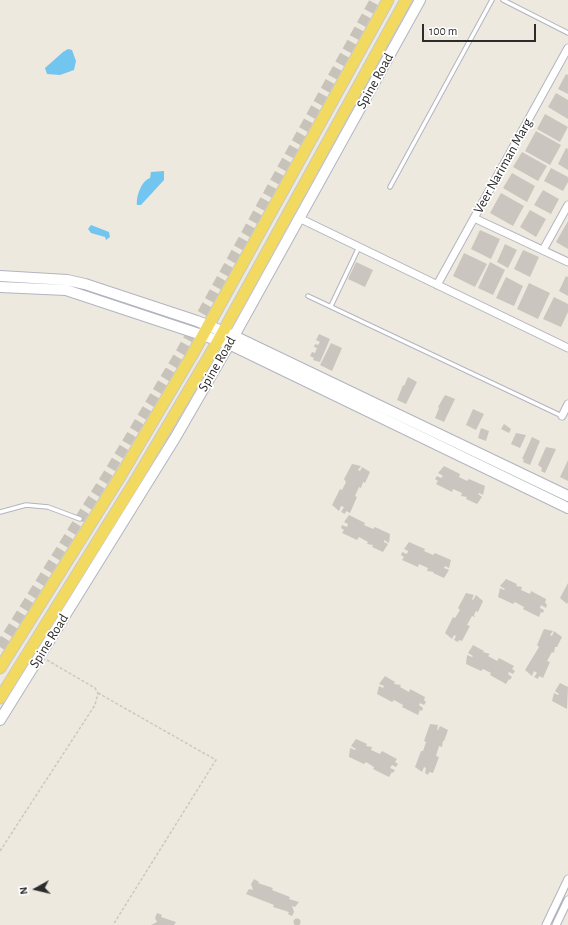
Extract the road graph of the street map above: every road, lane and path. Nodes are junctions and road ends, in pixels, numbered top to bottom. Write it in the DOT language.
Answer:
graph roads {
  1 [pos="388,0"];
  2 [pos="406,0"];
  3 [pos="420,0"];
  4 [pos="492,0"];
  5 [pos="503,0"];
  6 [pos="568,33"];
  7 [pos="568,48"];
  8 [pos="390,187"];
  9 [pos="568,205"];
  10 [pos="299,218"];
  11 [pos="474,218"];
  12 [pos="359,247"];
  13 [pos="543,250"];
  14 [pos="568,262"];
  15 [pos="0,276"];
  16 [pos="437,285"];
  17 [pos="0,287"];
  18 [pos="308,296"];
  19 [pos="331,306"];
  20 [pos="205,330"];
  21 [pos="226,338"];
  22 [pos="568,348"];
  23 [pos="568,404"];
  24 [pos="562,416"];
  25 [pos="568,496"];
  26 [pos="568,508"];
  27 [pos="0,512"];
  28 [pos="80,519"];
  29 [pos="40,656"];
  30 [pos="0,668"];
  31 [pos="98,693"];
  32 [pos="0,698"];
  33 [pos="0,720"];
  34 [pos="0,851"];
  35 [pos="568,879"];
  36 [pos="566,887"];
  37 [pos="568,900"];
  38 [pos="113,925"];
  39 [pos="546,925"];
  40 [pos="556,925"];
  1 -- 20 [label="main road, Spine Road"];
  2 -- 21 [label="main road, Spine Road"];
  3 -- 10 [label="main road, Spine Road"];
  4 -- 8 [label="lane"];
  5 -- 6 [label="lane"];
  7 -- 11 [label="street, Veer Nariman Marg"];
  9 -- 13 [label="street"];
  10 -- 12 [label="street"];
  10 -- 21 [label="main road, Spine Road"];
  11 -- 13 [label="street"];
  11 -- 16 [label="street, Veer Nariman Marg"];
  12 -- 16 [label="street"];
  12 -- 19 [label="lane"];
  13 -- 14 [label="street"];
  15 -- 20 [label="main road"];
  16 -- 22 [label="street"];
  17 -- 20 [label="main road"];
  18 -- 19 [label="lane"];
  19 -- 24 [label="lane"];
  20 -- 21 [label="main road"];
  20 -- 30 [label="main road, Spine Road"];
  21 -- 25 [label="main road"];
  21 -- 26 [label="main road"];
  21 -- 29 [label="main road, Spine Road"];
  21 -- 32 [label="main road, Spine Road"];
  23 -- 24 [label="street"];
  27 -- 28 [label="lane"];
  29 -- 31 [label="path"];
  29 -- 33 [label="main road, Spine Road"];
  31 -- 34 [label="path"];
  31 -- 38 [label="path"];
  35 -- 36 [label="street"];
  36 -- 39 [label="street"];
  37 -- 40 [label="street"];
}
